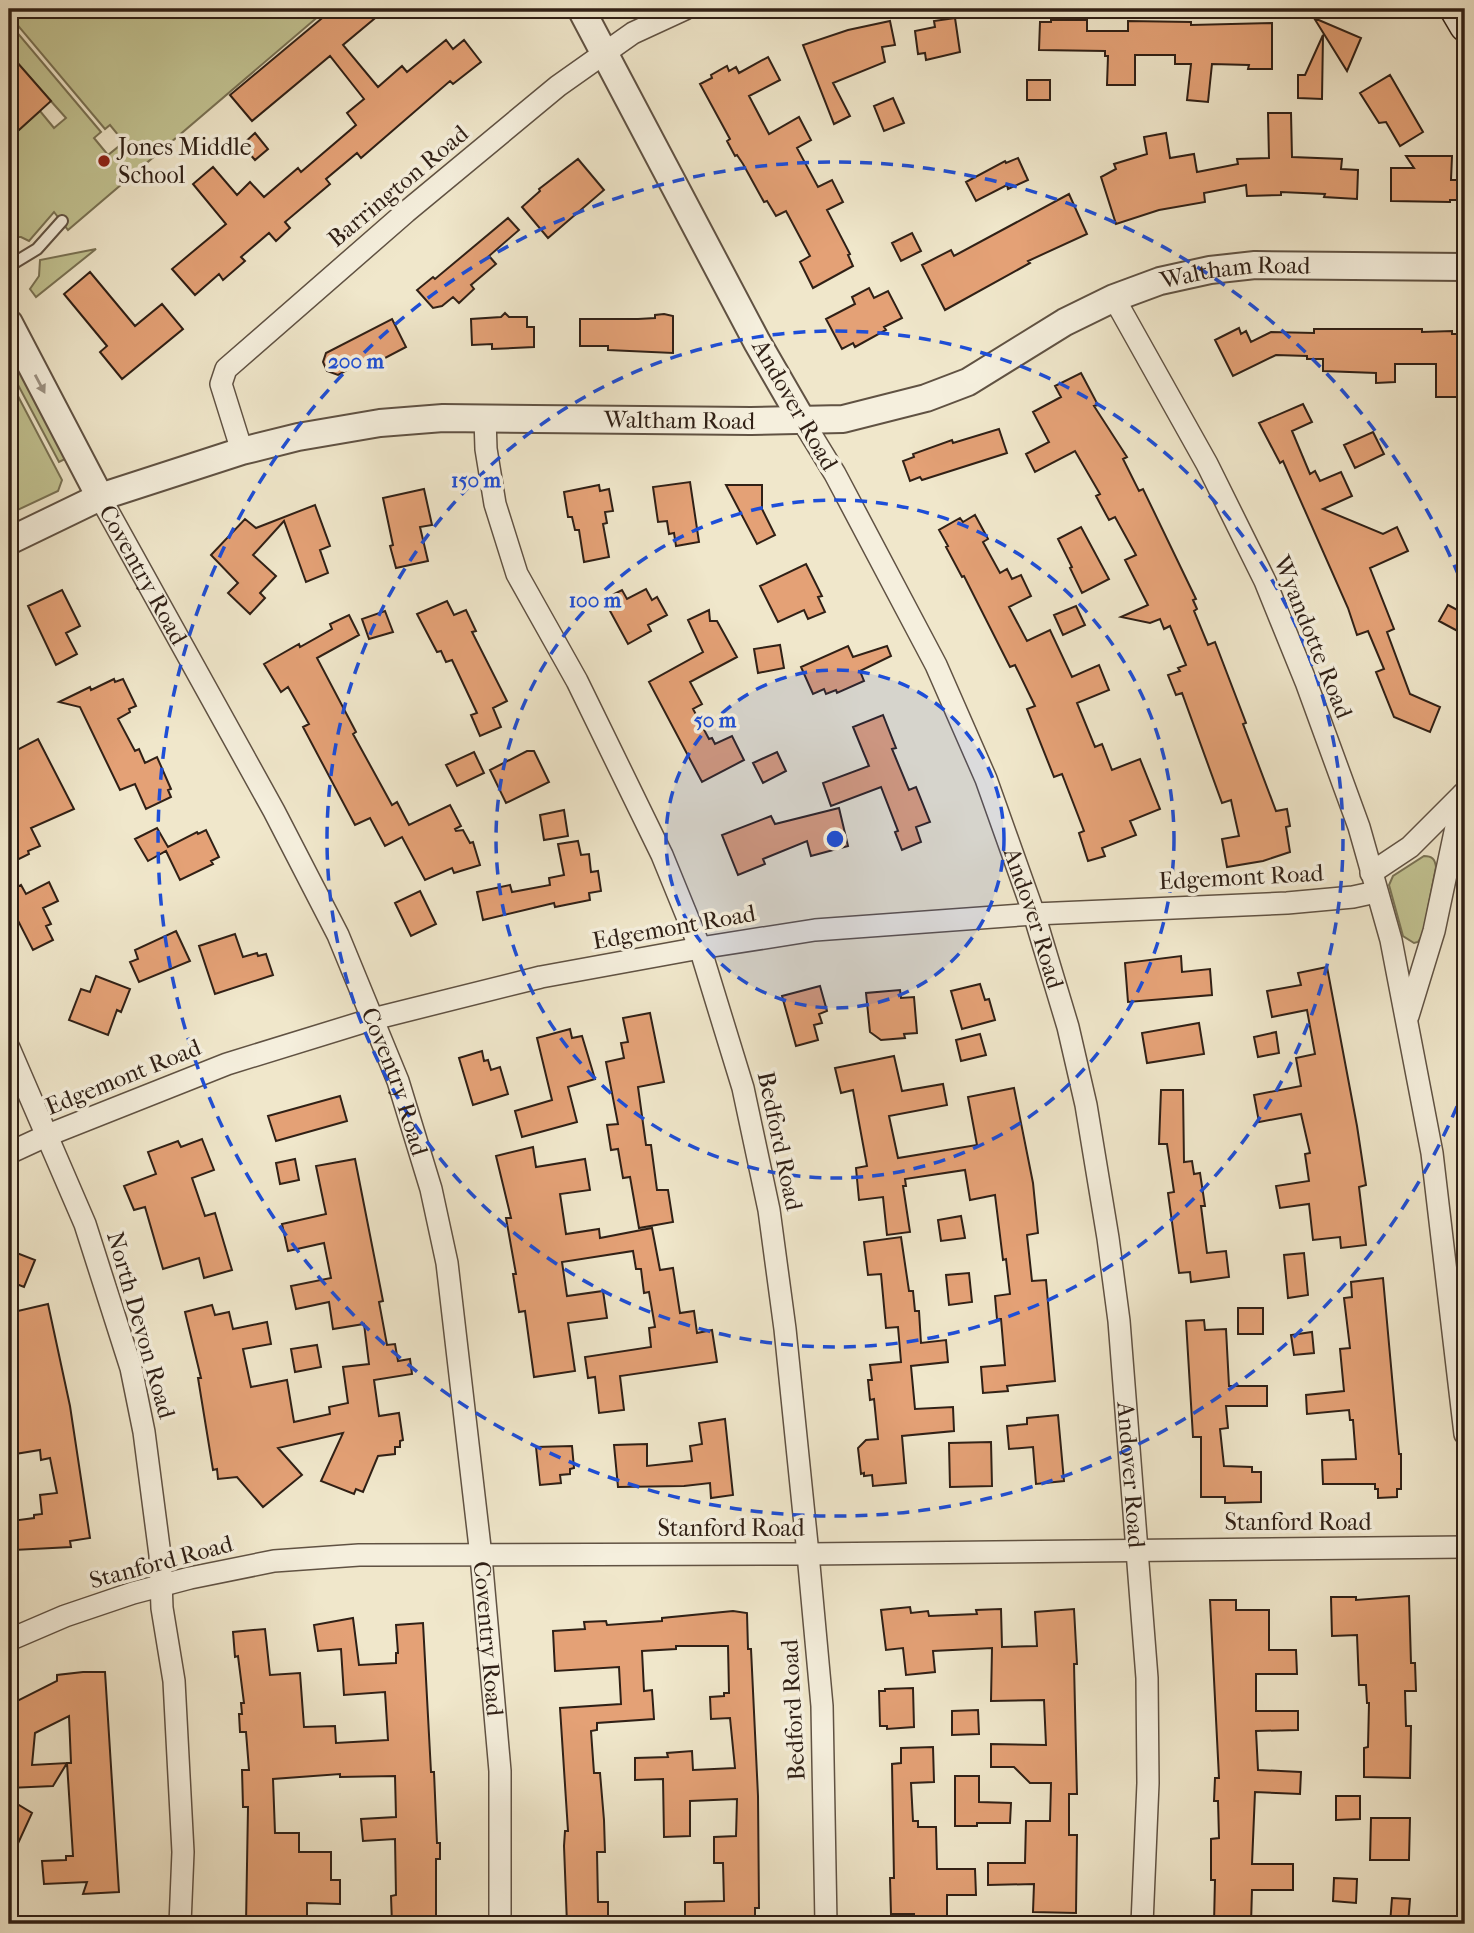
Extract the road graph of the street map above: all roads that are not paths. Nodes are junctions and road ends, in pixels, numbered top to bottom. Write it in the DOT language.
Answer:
graph roads {
  1 [pos="580,9"];
  2 [pos="685,9"];
  3 [pos="1455,9"];
  4 [pos="1465,26"];
  5 [pos="604,51"];
  6 [pos="62,221"];
  7 [pos="9,266"];
  8 [pos="1465,267"];
  9 [pos="1114,298"];
  10 [pos="9,323"];
  11 [pos="485,418"];
  12 [pos="802,420"];
  13 [pos="242,451"];
  14 [pos="100,497"];
  15 [pos="9,541"];
  16 [pos="1464,792"];
  17 [pos="1374,883"];
  18 [pos="1034,914"];
  19 [pos="700,948"];
  20 [pos="373,1019"];
  21 [pos="1407,1019"];
  22 [pos="9,1048"];
  23 [pos="48,1135"];
  24 [pos="9,1153"];
  25 [pos="1465,1434"];
  26 [pos="1465,1547"];
  27 [pos="1138,1549"];
  28 [pos="808,1554"];
  29 [pos="481,1556"];
  30 [pos="162,1585"];
  31 [pos="9,1640"];
  32 [pos="180,1924"];
  33 [pos="500,1924"];
  34 [pos="825,1924"];
  35 [pos="1142,1924"];
  1 -- 5 [label="street, Andover Road"];
  2 -- 5 [label="street, Barrington Road"];
  3 -- 4 [label="main road"];
  5 -- 12 [label="street, Andover Road"];
  5 -- 13 [label="street, Barrington Road"];
  6 -- 7 [label="lane"];
  8 -- 9 [label="street, Waltham Road"];
  9 -- 12 [label="street, Waltham Road"];
  9 -- 17 [label="street, Wyandotte Road"];
  10 -- 14 [label="street, Coventry Road, one-way"];
  11 -- 12 [label="street, Waltham Road"];
  11 -- 13 [label="street, Waltham Road"];
  11 -- 19 [label="street, Bedford Road"];
  12 -- 18 [label="street, Andover Road"];
  13 -- 14 [label="street, Waltham Road"];
  14 -- 15 [label="street, Waltham Road"];
  14 -- 20 [label="street, Coventry Road"];
  16 -- 17 [label="street"];
  16 -- 21 [label="street, Wyandotte Road"];
  17 -- 18 [label="street, Edgemont Road"];
  17 -- 21 [label="street, Wyandotte Road"];
  18 -- 19 [label="street, Edgemont Road"];
  18 -- 27 [label="street, Andover Road"];
  19 -- 20 [label="street, Edgemont Road"];
  19 -- 28 [label="street, Bedford Road"];
  20 -- 23 [label="street, Edgemont Road"];
  20 -- 29 [label="street, Coventry Road"];
  21 -- 25 [label="street, Wyandotte Road"];
  22 -- 23 [label="street, North Devon Road"];
  23 -- 24 [label="street, Edgemont Road"];
  23 -- 30 [label="street, North Devon Road"];
  26 -- 27 [label="street, Stanford Road"];
  27 -- 28 [label="street, Stanford Road"];
  27 -- 35 [label="street, Andover Road"];
  28 -- 29 [label="street, Stanford Road"];
  28 -- 34 [label="street, Bedford Road"];
  29 -- 30 [label="street, Stanford Road"];
  29 -- 33 [label="street, Coventry Road"];
  30 -- 31 [label="street, Stanford Road"];
  30 -- 32 [label="street, North Devon Road"];
}
